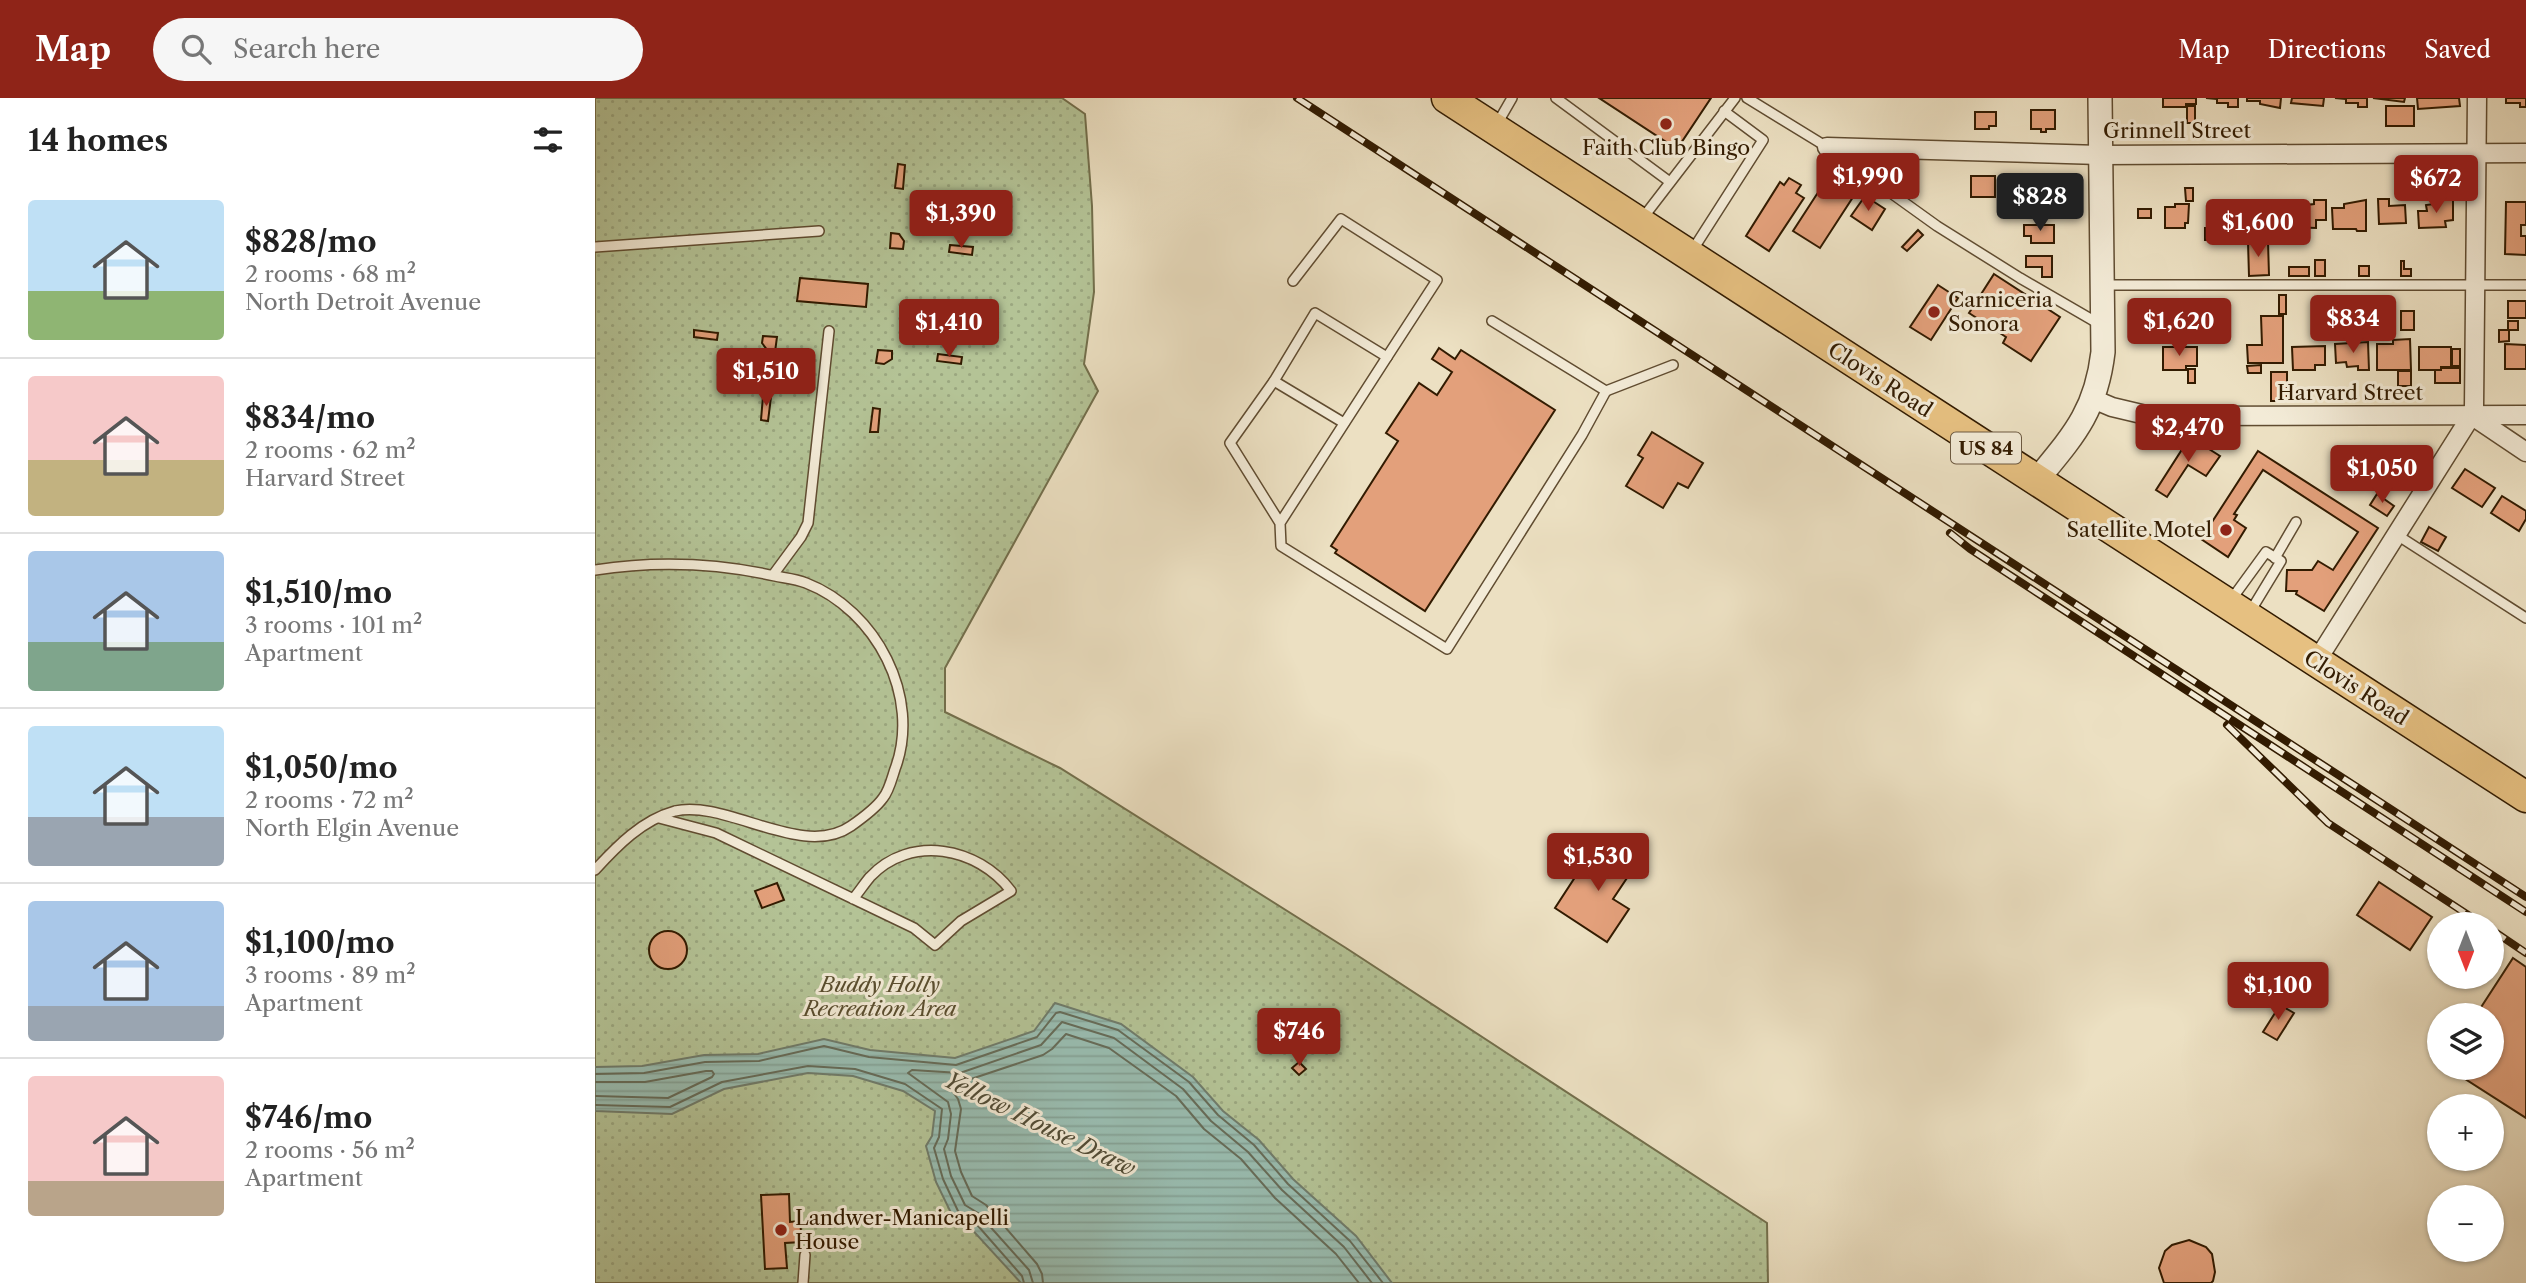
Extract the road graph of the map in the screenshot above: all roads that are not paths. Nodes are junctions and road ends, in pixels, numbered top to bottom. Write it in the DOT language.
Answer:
graph roads {
  1 [pos="1512,98"];
  2 [pos="1556,98"];
  3 [pos="1735,98"];
  4 [pos="1747,98"];
  5 [pos="2100,98"];
  6 [pos="2477,98"];
  7 [pos="1455,100"];
  8 [pos="1724,111"];
  9 [pos="1494,128"];
  10 [pos="1827,147"];
  11 [pos="2477,153"];
  12 [pos="2526,153"];
  13 [pos="2100,155"];
  14 [pos="1670,182"];
  15 [pos="1639,222"];
  16 [pos="819,231"];
  17 [pos="595,247"];
  18 [pos="1689,255"];
  19 [pos="1293,281"];
  20 [pos="2102,285"];
  21 [pos="2476,285"];
  22 [pos="2526,285"];
  23 [pos="1492,321"];
  24 [pos="2103,326"];
  25 [pos="829,331"];
  26 [pos="1387,357"];
  27 [pos="1673,365"];
  28 [pos="1273,381"];
  29 [pos="1606,391"];
  30 [pos="2093,398"];
  31 [pos="2471,415"];
  32 [pos="2526,415"];
  33 [pos="1344,423"];
  34 [pos="2526,452"];
  35 [pos="2036,481"];
  36 [pos="2296,522"];
  37 [pos="1280,523"];
  38 [pos="2397,535"];
  39 [pos="2275,558"];
  40 [pos="595,570"];
  41 [pos="773,575"];
  42 [pos="2237,611"];
  43 [pos="2526,618"];
  44 [pos="2316,662"];
  45 [pos="2526,797"];
  46 [pos="659,818"];
  47 [pos="595,870"];
  48 [pos="853,899"];
  49 [pos="805,1255"];
  50 [pos="803,1283"];
  1 -- 9 [label="lane"];
  2 -- 14 [label="lane"];
  3 -- 8 [label="lane"];
  4 -- 10 [label="lane"];
  5 -- 13 [label="street"];
  6 -- 11 [label="street"];
  7 -- 9 [label="highway, Clovis Road / US 84"];
  8 -- 14 [label="lane"];
  8 -- 18 [label="lane"];
  9 -- 15 [label="highway, Clovis Road / US 84"];
  10 -- 13 [label="street, Grinnell Street"];
  10 -- 24 [label="lane"];
  11 -- 12 [label="street, Grinnell Street"];
  11 -- 13 [label="street, Grinnell Street"];
  11 -- 21 [label="street"];
  13 -- 20 [label="street"];
  14 -- 15 [label="lane"];
  15 -- 18 [label="highway, Clovis Road / US 84"];
  16 -- 17 [label="lane"];
  18 -- 35 [label="highway, Clovis Road / US 84"];
  19 -- 26 [label="lane"];
  20 -- 21 [label="lane"];
  20 -- 24 [label="street"];
  21 -- 22 [label="lane"];
  21 -- 31 [label="street"];
  23 -- 29 [label="lane"];
  24 -- 30 [label="street"];
  25 -- 41 [label="lane"];
  26 -- 28 [label="lane"];
  26 -- 33 [label="lane"];
  27 -- 29 [label="lane"];
  28 -- 33 [label="lane"];
  28 -- 37 [label="lane"];
  29 -- 37 [label="lane"];
  30 -- 31 [label="street, Harvard Street"];
  30 -- 35 [label="street"];
  31 -- 32 [label="street, Harvard Street"];
  31 -- 34 [label="street"];
  31 -- 38 [label="street"];
  33 -- 37 [label="lane"];
  35 -- 42 [label="highway, Clovis Road / US 84"];
  36 -- 39 [label="lane"];
  38 -- 43 [label="lane"];
  38 -- 44 [label="street"];
  39 -- 42 [label="lane"];
  39 -- 42 [label="lane"];
  40 -- 41 [label="lane"];
  41 -- 46 [label="lane"];
  42 -- 44 [label="highway, Clovis Road / US 84"];
  44 -- 45 [label="highway, Clovis Road / US 84"];
  46 -- 47 [label="lane"];
  46 -- 48 [label="lane"];
  48 -- 48 [label="lane"];
  49 -- 50 [label="lane"];
}
